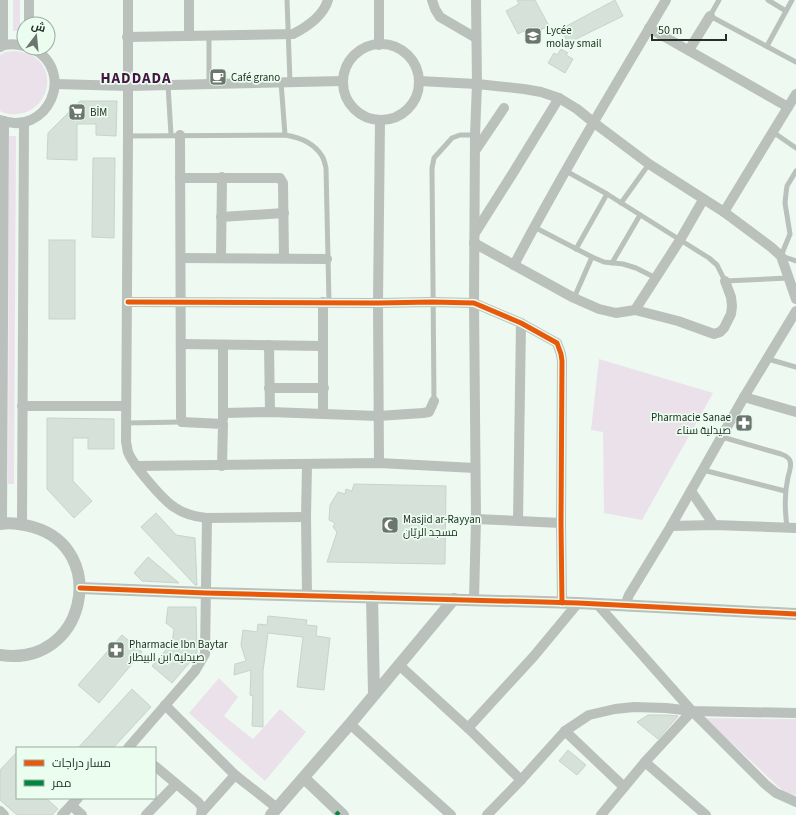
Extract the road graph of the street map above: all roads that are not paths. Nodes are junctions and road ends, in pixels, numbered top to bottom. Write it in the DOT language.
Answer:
graph roads {
  1 [pos="3,0"];
  2 [pos="29,0"];
  3 [pos="128,0"];
  4 [pos="189,0"];
  5 [pos="287,0"];
  6 [pos="328,0"];
  7 [pos="379,0"];
  8 [pos="432,0"];
  9 [pos="476,0"];
  10 [pos="666,0"];
  11 [pos="719,0"];
  12 [pos="768,0"];
  13 [pos="792,0"];
  14 [pos="786,11"];
  15 [pos="29,16"];
  16 [pos="710,16"];
  17 [pos="649,28"];
  18 [pos="287,34"];
  19 [pos="209,35"];
  20 [pos="189,36"];
  21 [pos="127,37"];
  22 [pos="476,38"];
  23 [pos="16,44"];
  24 [pos="379,45"];
  25 [pos="1,46"];
  26 [pos="767,46"];
  27 [pos="689,50"];
  28 [pos="42,56"];
  29 [pos="796,62"];
  30 [pos="419,80"];
  31 [pos="343,81"];
  32 [pos="286,82"];
  33 [pos="55,84"];
  34 [pos="209,84"];
  35 [pos="477,84"];
  36 [pos="168,85"];
  37 [pos="128,86"];
  38 [pos="796,94"];
  39 [pos="559,98"];
  40 [pos="788,107"];
  41 [pos="504,108"];
  42 [pos="2,120"];
  43 [pos="380,120"];
  44 [pos="24,122"];
  45 [pos="593,122"];
  46 [pos="773,132"];
  47 [pos="175,135"];
  48 [pos="285,135"];
  49 [pos="475,135"];
  50 [pos="128,136"];
  51 [pos="796,148"];
  52 [pos="475,152"];
  53 [pos="649,164"];
  54 [pos="566,171"];
  55 [pos="796,171"];
  56 [pos="222,177"];
  57 [pos="180,178"];
  58 [pos="606,194"];
  59 [pos="703,200"];
  60 [pos="621,203"];
  61 [pos="724,212"];
  62 [pos="284,213"];
  63 [pos="640,215"];
  64 [pos="221,216"];
  65 [pos="534,227"];
  66 [pos="474,238"];
  67 [pos="680,240"];
  68 [pos="576,249"];
  69 [pos="781,256"];
  70 [pos="592,257"];
  71 [pos="181,258"];
  72 [pos="221,258"];
  73 [pos="284,258"];
  74 [pos="327,259"];
  75 [pos="796,261"];
  76 [pos="612,263"];
  77 [pos="514,265"];
  78 [pos="656,278"];
  79 [pos="788,278"];
  80 [pos="725,281"];
  81 [pos="574,298"];
  82 [pos="796,299"];
  83 [pos="128,302"];
  84 [pos="181,302"];
  85 [pos="326,302"];
  86 [pos="432,302"];
  87 [pos="378,303"];
  88 [pos="474,303"];
  89 [pos="636,310"];
  90 [pos="796,311"];
  91 [pos="521,323"];
  92 [pos="181,344"];
  93 [pos="223,345"];
  94 [pos="269,345"];
  95 [pos="323,346"];
  96 [pos="768,359"];
  97 [pos="796,367"];
  98 [pos="269,388"];
  99 [pos="324,388"];
  100 [pos="744,397"];
  101 [pos="434,401"];
  102 [pos="1,405"];
  103 [pos="22,406"];
  104 [pos="126,406"];
  105 [pos="270,412"];
  106 [pos="796,412"];
  107 [pos="223,413"];
  108 [pos="323,414"];
  109 [pos="378,416"];
  110 [pos="182,422"];
  111 [pos="126,423"];
  112 [pos="223,424"];
  113 [pos="722,437"];
  114 [pos="379,464"];
  115 [pos="307,465"];
  116 [pos="136,466"];
  117 [pos="222,466"];
  118 [pos="475,468"];
  119 [pos="703,470"];
  120 [pos="785,491"];
  121 [pos="691,492"];
  122 [pos="306,517"];
  123 [pos="207,518"];
  124 [pos="476,519"];
  125 [pos="518,520"];
  126 [pos="561,523"];
  127 [pos="1,524"];
  128 [pos="22,524"];
  129 [pos="714,525"];
  130 [pos="671,526"];
  131 [pos="792,528"];
  132 [pos="80,588"];
  133 [pos="206,593"];
  134 [pos="308,596"];
  135 [pos="372,597"];
  136 [pos="454,599"];
  137 [pos="474,600"];
  138 [pos="562,603"];
  139 [pos="578,603"];
  140 [pos="598,604"];
  141 [pos="625,606"];
  142 [pos="796,614"];
  143 [pos="0,655"];
  144 [pos="399,665"];
  145 [pos="374,694"];
  146 [pos="165,705"];
  147 [pos="692,711"];
  148 [pos="796,713"];
  149 [pos="350,724"];
  150 [pos="468,728"];
  151 [pos="565,731"];
  152 [pos="131,747"];
  153 [pos="645,762"];
  154 [pos="156,767"];
  155 [pos="235,775"];
  156 [pos="304,778"];
  157 [pos="521,780"];
  158 [pos="176,784"];
  159 [pos="624,787"];
  160 [pos="75,801"];
  161 [pos="796,802"];
  162 [pos="0,811"];
  163 [pos="274,812"];
  164 [pos="201,814"];
  165 [pos="339,814"];
  166 [pos="4,815"];
  167 [pos="62,815"];
  168 [pos="82,815"];
  169 [pos="146,815"];
  170 [pos="451,815"];
  171 [pos="487,815"];
  172 [pos="601,815"];
  173 [pos="706,815"];
  1 -- 25 [label="street"];
  2 -- 15 [label="street"];
  3 -- 21 [label="street"];
  4 -- 20 [label="street"];
  5 -- 18 [label="lane"];
  6 -- 18 [label="street"];
  7 -- 24 [label="street"];
  8 -- 22 [label="street"];
  9 -- 22 [label="street"];
  10 -- 17 [label="street"];
  11 -- 16 [label="lane"];
  12 -- 14 [label="lane"];
  13 -- 14 [label="lane"];
  14 -- 26 [label="lane"];
  16 -- 26 [label="lane"];
  16 -- 27 [label="street"];
  17 -- 27 [label="street"];
  17 -- 45 [label="street"];
  18 -- 19 [label="street"];
  18 -- 32 [label="lane"];
  19 -- 20 [label="street"];
  19 -- 34 [label="lane"];
  20 -- 21 [label="street"];
  21 -- 37 [label="street"];
  22 -- 35 [label="street"];
  23 -- 25 [label="street"];
  24 -- 30 [label="street"];
  24 -- 31 [label="street"];
  26 -- 29 [label="lane"];
  27 -- 40 [label="street"];
  28 -- 33 [label="street"];
  30 -- 35 [label="street"];
  30 -- 43 [label="street"];
  31 -- 32 [label="street"];
  31 -- 43 [label="street"];
  32 -- 34 [label="street"];
  32 -- 48 [label="lane"];
  33 -- 37 [label="street"];
  33 -- 44 [label="street"];
  34 -- 36 [label="street"];
  35 -- 39 [label="street"];
  35 -- 49 [label="street"];
  36 -- 37 [label="street"];
  36 -- 47 [label="lane"];
  37 -- 50 [label="street"];
  38 -- 40 [label="street"];
  39 -- 45 [label="street"];
  39 -- 66 [label="street"];
  40 -- 46 [label="street"];
  41 -- 52 [label="street"];
  42 -- 44 [label="street"];
  42 -- 102 [label="street"];
  43 -- 87 [label="street"];
  44 -- 103 [label="street"];
  45 -- 53 [label="street"];
  45 -- 54 [label="street"];
  46 -- 51 [label="lane"];
  46 -- 61 [label="street"];
  47 -- 48 [label="lane"];
  47 -- 50 [label="lane"];
  47 -- 57 [label="street"];
  48 -- 74 [label="lane"];
  49 -- 52 [label="street"];
  49 -- 86 [label="lane"];
  50 -- 83 [label="street"];
  52 -- 66 [label="street"];
  53 -- 59 [label="street"];
  53 -- 60 [label="lane"];
  54 -- 58 [label="lane"];
  54 -- 65 [label="street"];
  55 -- 69 [label="lane"];
  56 -- 57 [label="street"];
  56 -- 62 [label="street"];
  56 -- 64 [label="street"];
  57 -- 71 [label="street"];
  58 -- 60 [label="lane"];
  58 -- 68 [label="lane"];
  59 -- 61 [label="street"];
  59 -- 67 [label="street"];
  60 -- 63 [label="lane"];
  61 -- 69 [label="street"];
  62 -- 64 [label="street"];
  62 -- 73 [label="street"];
  63 -- 67 [label="lane"];
  63 -- 76 [label="lane"];
  64 -- 72 [label="street"];
  65 -- 68 [label="lane"];
  65 -- 77 [label="street"];
  66 -- 77 [label="street"];
  66 -- 88 [label="street"];
  67 -- 78 [label="street"];
  67 -- 80 [label="lane"];
  68 -- 70 [label="lane"];
  69 -- 75 [label="lane"];
  69 -- 79 [label="street"];
  70 -- 76 [label="lane"];
  70 -- 81 [label="lane"];
  71 -- 72 [label="street"];
  71 -- 84 [label="street"];
  72 -- 73 [label="street"];
  73 -- 74 [label="street"];
  74 -- 85 [label="lane"];
  76 -- 78 [label="lane"];
  77 -- 81 [label="street"];
  78 -- 89 [label="street"];
  79 -- 80 [label="lane"];
  79 -- 82 [label="street"];
  80 -- 89 [label="street"];
  81 -- 89 [label="street"];
  83 -- 84 [label="street"];
  83 -- 104 [label="street"];
  84 -- 85 [label="street"];
  84 -- 92 [label="street"];
  85 -- 87 [label="street"];
  85 -- 95 [label="street"];
  86 -- 87 [label="street"];
  86 -- 88 [label="street"];
  86 -- 101 [label="lane"];
  87 -- 109 [label="street"];
  88 -- 91 [label="street"];
  88 -- 118 [label="street"];
  90 -- 96 [label="street"];
  91 -- 125 [label="street"];
  91 -- 126 [label="street"];
  92 -- 93 [label="street"];
  92 -- 110 [label="street"];
  93 -- 94 [label="street"];
  93 -- 107 [label="street"];
  94 -- 95 [label="street"];
  94 -- 98 [label="street"];
  95 -- 99 [label="street"];
  96 -- 97 [label="lane"];
  96 -- 100 [label="street"];
  98 -- 99 [label="street"];
  98 -- 105 [label="street"];
  99 -- 108 [label="street"];
  100 -- 106 [label="street"];
  100 -- 113 [label="street"];
  101 -- 109 [label="street"];
  102 -- 127 [label="street"];
  103 -- 104 [label="street"];
  103 -- 128 [label="street"];
  104 -- 111 [label="street"];
  105 -- 107 [label="street"];
  105 -- 108 [label="street"];
  107 -- 112 [label="street"];
  108 -- 109 [label="street"];
  109 -- 114 [label="street"];
  110 -- 111 [label="lane"];
  110 -- 112 [label="street"];
  111 -- 116 [label="street"];
  112 -- 117 [label="street"];
  113 -- 119 [label="street"];
  113 -- 120 [label="lane"];
  114 -- 115 [label="street"];
  114 -- 118 [label="street"];
  115 -- 117 [label="street"];
  115 -- 122 [label="street"];
  116 -- 117 [label="street"];
  116 -- 123 [label="street"];
  118 -- 124 [label="street"];
  119 -- 120 [label="lane"];
  119 -- 121 [label="street"];
  120 -- 131 [label="lane"];
  121 -- 129 [label="street"];
  121 -- 130 [label="street"];
  122 -- 123 [label="street"];
  122 -- 134 [label="street"];
  123 -- 133 [label="street"];
  124 -- 125 [label="street"];
  124 -- 137 [label="street"];
  125 -- 126 [label="street"];
  126 -- 138 [label="street"];
  127 -- 128 [label="street"];
  128 -- 132 [label="street"];
  129 -- 130 [label="street"];
  129 -- 131 [label="street"];
  130 -- 141 [label="street"];
  132 -- 133 [label="street"];
  132 -- 143 [label="street"];
  133 -- 134 [label="street"];
  133 -- 146 [label="street"];
  134 -- 135 [label="street"];
  135 -- 136 [label="street"];
  135 -- 145 [label="street"];
  136 -- 137 [label="street"];
  136 -- 144 [label="street"];
  137 -- 138 [label="street"];
  138 -- 139 [label="street"];
  139 -- 140 [label="street"];
  139 -- 150 [label="street"];
  140 -- 141 [label="street"];
  140 -- 147 [label="street"];
  141 -- 142 [label="street"];
  144 -- 145 [label="street"];
  144 -- 150 [label="street"];
  145 -- 149 [label="street"];
  146 -- 152 [label="street"];
  146 -- 155 [label="street"];
  147 -- 148 [label="street"];
  147 -- 151 [label="street"];
  147 -- 153 [label="street"];
  147 -- 161 [label="street"];
  149 -- 156 [label="street"];
  149 -- 170 [label="street"];
  150 -- 157 [label="street"];
  151 -- 157 [label="street"];
  151 -- 159 [label="street"];
  153 -- 159 [label="street"];
  153 -- 173 [label="street"];
  154 -- 158 [label="street"];
  155 -- 163 [label="street"];
  155 -- 164 [label="street"];
  156 -- 163 [label="street"];
  156 -- 165 [label="street"];
  157 -- 171 [label="street"];
  158 -- 164 [label="street"];
  158 -- 169 [label="street"];
  159 -- 172 [label="street"];
  160 -- 167 [label="street"];
  160 -- 168 [label="street"];
  162 -- 166 [label="street"];
}
